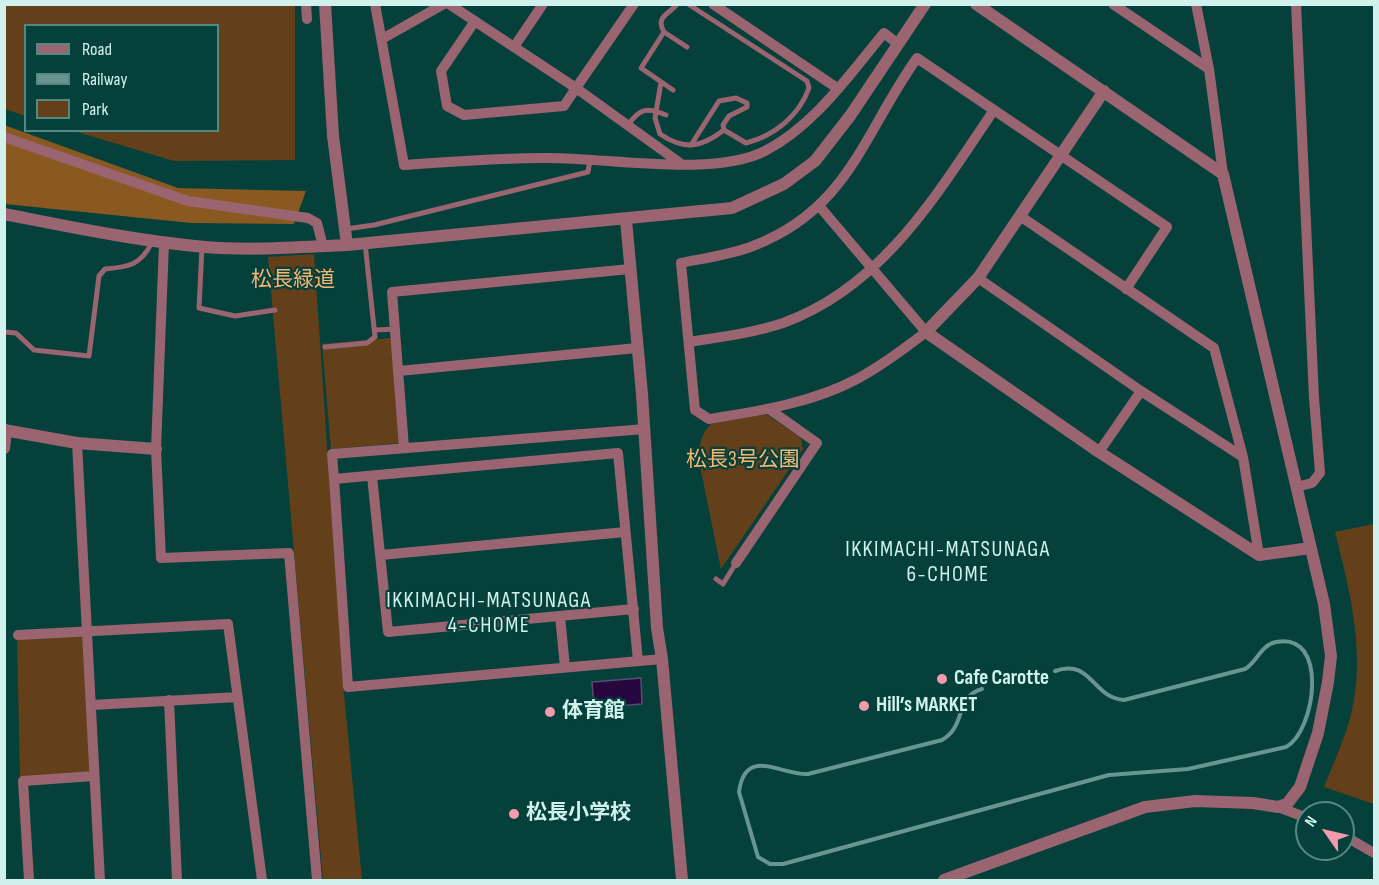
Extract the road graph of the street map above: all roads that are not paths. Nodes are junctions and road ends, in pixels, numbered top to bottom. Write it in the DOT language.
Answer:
graph roads {
  1 [pos="306,4"];
  2 [pos="324,4"];
  3 [pos="375,4"];
  4 [pos="543,4"];
  5 [pos="634,4"];
  6 [pos="677,4"];
  7 [pos="688,4"];
  8 [pos="713,4"];
  9 [pos="925,4"];
  10 [pos="976,4"];
  11 [pos="1113,4"];
  12 [pos="1196,4"];
  13 [pos="1296,4"];
  14 [pos="442,5"];
  15 [pos="307,19"];
  16 [pos="475,21"];
  17 [pos="664,32"];
  18 [pos="382,39"];
  19 [pos="898,44"];
  20 [pos="514,47"];
  21 [pos="687,47"];
  22 [pos="1209,69"];
  23 [pos="661,82"];
  24 [pos="576,88"];
  25 [pos="837,88"];
  26 [pos="673,90"];
  27 [pos="1104,91"];
  28 [pos="994,110"];
  29 [pos="656,111"];
  30 [pos="666,115"];
  31 [pos="628,126"];
  32 [pos="724,130"];
  33 [pos="4,137"];
  34 [pos="691,144"];
  35 [pos="1061,156"];
  36 [pos="590,160"];
  37 [pos="680,163"];
  38 [pos="1223,174"];
  39 [pos="820,207"];
  40 [pos="4,214"];
  41 [pos="1020,216"];
  42 [pos="626,220"];
  43 [pos="346,230"];
  44 [pos="158,243"];
  45 [pos="365,243"];
  46 [pos="347,245"];
  47 [pos="323,246"];
  48 [pos="202,247"];
  49 [pos="630,269"];
  50 [pos="872,269"];
  51 [pos="978,278"];
  52 [pos="1126,289"];
  53 [pos="275,310"];
  54 [pos="395,328"];
  55 [pos="375,330"];
  56 [pos="4,332"];
  57 [pos="926,332"];
  58 [pos="689,342"];
  59 [pos="325,347"];
  60 [pos="637,348"];
  61 [pos="399,371"];
  62 [pos="1141,390"];
  63 [pos="769,409"];
  64 [pos="645,429"];
  65 [pos="5,430"];
  66 [pos="77,443"];
  67 [pos="4,448"];
  68 [pos="404,448"];
  69 [pos="156,449"];
  70 [pos="1100,452"];
  71 [pos="1243,457"];
  72 [pos="372,476"];
  73 [pos="334,479"];
  74 [pos="1296,487"];
  75 [pos="625,532"];
  76 [pos="1311,548"];
  77 [pos="381,555"];
  78 [pos="1259,555"];
  79 [pos="736,563"];
  80 [pos="716,579"];
  81 [pos="634,609"];
  82 [pos="560,616"];
  83 [pos="89,632"];
  84 [pos="18,635"];
  85 [pos="662,659"];
  86 [pos="638,661"];
  87 [pos="565,668"];
  88 [pos="238,696"];
  89 [pos="169,700"];
  90 [pos="92,705"];
  91 [pos="94,776"];
  92 [pos="1278,807"];
  93 [pos="1295,813"];
  94 [pos="1355,842"];
  95 [pos="1374,852"];
  96 [pos="29,880"];
  97 [pos="100,880"];
  98 [pos="177,880"];
  99 [pos="262,880"];
  100 [pos="317,880"];
  101 [pos="682,880"];
  102 [pos="944,880"];
  1 -- 15 [label="street"];
  2 -- 43 [label="street"];
  3 -- 18 [label="street"];
  4 -- 20 [label="street"];
  5 -- 24 [label="street"];
  6 -- 17 [label="lane"];
  7 -- 32 [label="lane"];
  8 -- 25 [label="street"];
  9 -- 19 [label="street"];
  10 -- 27 [label="street"];
  11 -- 22 [label="street"];
  12 -- 22 [label="street"];
  13 -- 74 [label="street"];
  14 -- 16 [label="street"];
  14 -- 18 [label="street"];
  16 -- 20 [label="street"];
  16 -- 24 [label="street"];
  17 -- 21 [label="lane"];
  17 -- 23 [label="lane"];
  18 -- 36 [label="street"];
  19 -- 25 [label="street"];
  19 -- 42 [label="street"];
  20 -- 24 [label="street"];
  22 -- 38 [label="street"];
  23 -- 26 [label="lane"];
  23 -- 29 [label="lane"];
  24 -- 31 [label="street"];
  25 -- 37 [label="street"];
  27 -- 35 [label="street"];
  27 -- 38 [label="street"];
  28 -- 35 [label="street"];
  28 -- 39 [label="street"];
  28 -- 50 [label="street"];
  29 -- 30 [label="lane"];
  29 -- 31 [label="lane"];
  29 -- 34 [label="lane"];
  31 -- 37 [label="street"];
  32 -- 34 [label="lane"];
  32 -- 34 [label="lane"];
  33 -- 47 [label="street"];
  35 -- 41 [label="street"];
  35 -- 52 [label="street"];
  36 -- 37 [label="street"];
  36 -- 43 [label="lane"];
  38 -- 74 [label="street"];
  39 -- 50 [label="street"];
  39 -- 58 [label="street"];
  40 -- 44 [label="street"];
  41 -- 51 [label="street"];
  41 -- 52 [label="street"];
  42 -- 45 [label="street"];
  42 -- 49 [label="street"];
  43 -- 46 [label="street"];
  44 -- 48 [label="street"];
  44 -- 56 [label="lane"];
  44 -- 69 [label="street"];
  45 -- 46 [label="street"];
  45 -- 55 [label="lane"];
  46 -- 47 [label="street"];
  47 -- 48 [label="street"];
  48 -- 53 [label="lane"];
  49 -- 54 [label="street"];
  49 -- 60 [label="street"];
  50 -- 57 [label="street"];
  50 -- 58 [label="street"];
  51 -- 57 [label="street"];
  51 -- 62 [label="street"];
  52 -- 71 [label="street"];
  54 -- 55 [label="lane"];
  54 -- 61 [label="street"];
  55 -- 59 [label="lane"];
  57 -- 63 [label="street"];
  57 -- 70 [label="street"];
  58 -- 63 [label="street"];
  60 -- 61 [label="street"];
  60 -- 64 [label="street"];
  61 -- 68 [label="street"];
  62 -- 70 [label="street"];
  62 -- 71 [label="street"];
  63 -- 79 [label="street"];
  64 -- 68 [label="street"];
  64 -- 85 [label="street"];
  65 -- 66 [label="street"];
  65 -- 67 [label="street"];
  66 -- 69 [label="street"];
  66 -- 83 [label="street"];
  68 -- 73 [label="street"];
  69 -- 100 [label="street"];
  70 -- 78 [label="street"];
  71 -- 78 [label="street"];
  72 -- 73 [label="street"];
  72 -- 75 [label="street"];
  72 -- 77 [label="street"];
  73 -- 87 [label="street"];
  74 -- 76 [label="street"];
  75 -- 77 [label="street"];
  75 -- 81 [label="street"];
  76 -- 78 [label="street"];
  76 -- 92 [label="street"];
  77 -- 82 [label="street"];
  79 -- 80 [label="lane"];
  81 -- 82 [label="street"];
  81 -- 86 [label="street"];
  82 -- 87 [label="street"];
  83 -- 84 [label="street"];
  83 -- 88 [label="street"];
  83 -- 90 [label="street"];
  85 -- 86 [label="street"];
  85 -- 101 [label="street"];
  86 -- 87 [label="street"];
  88 -- 89 [label="street"];
  88 -- 99 [label="street"];
  89 -- 90 [label="street"];
  89 -- 98 [label="street"];
  90 -- 91 [label="street"];
  91 -- 96 [label="street"];
  91 -- 97 [label="street"];
  92 -- 93 [label="street"];
  92 -- 102 [label="street"];
  94 -- 95 [label="street"];
}
